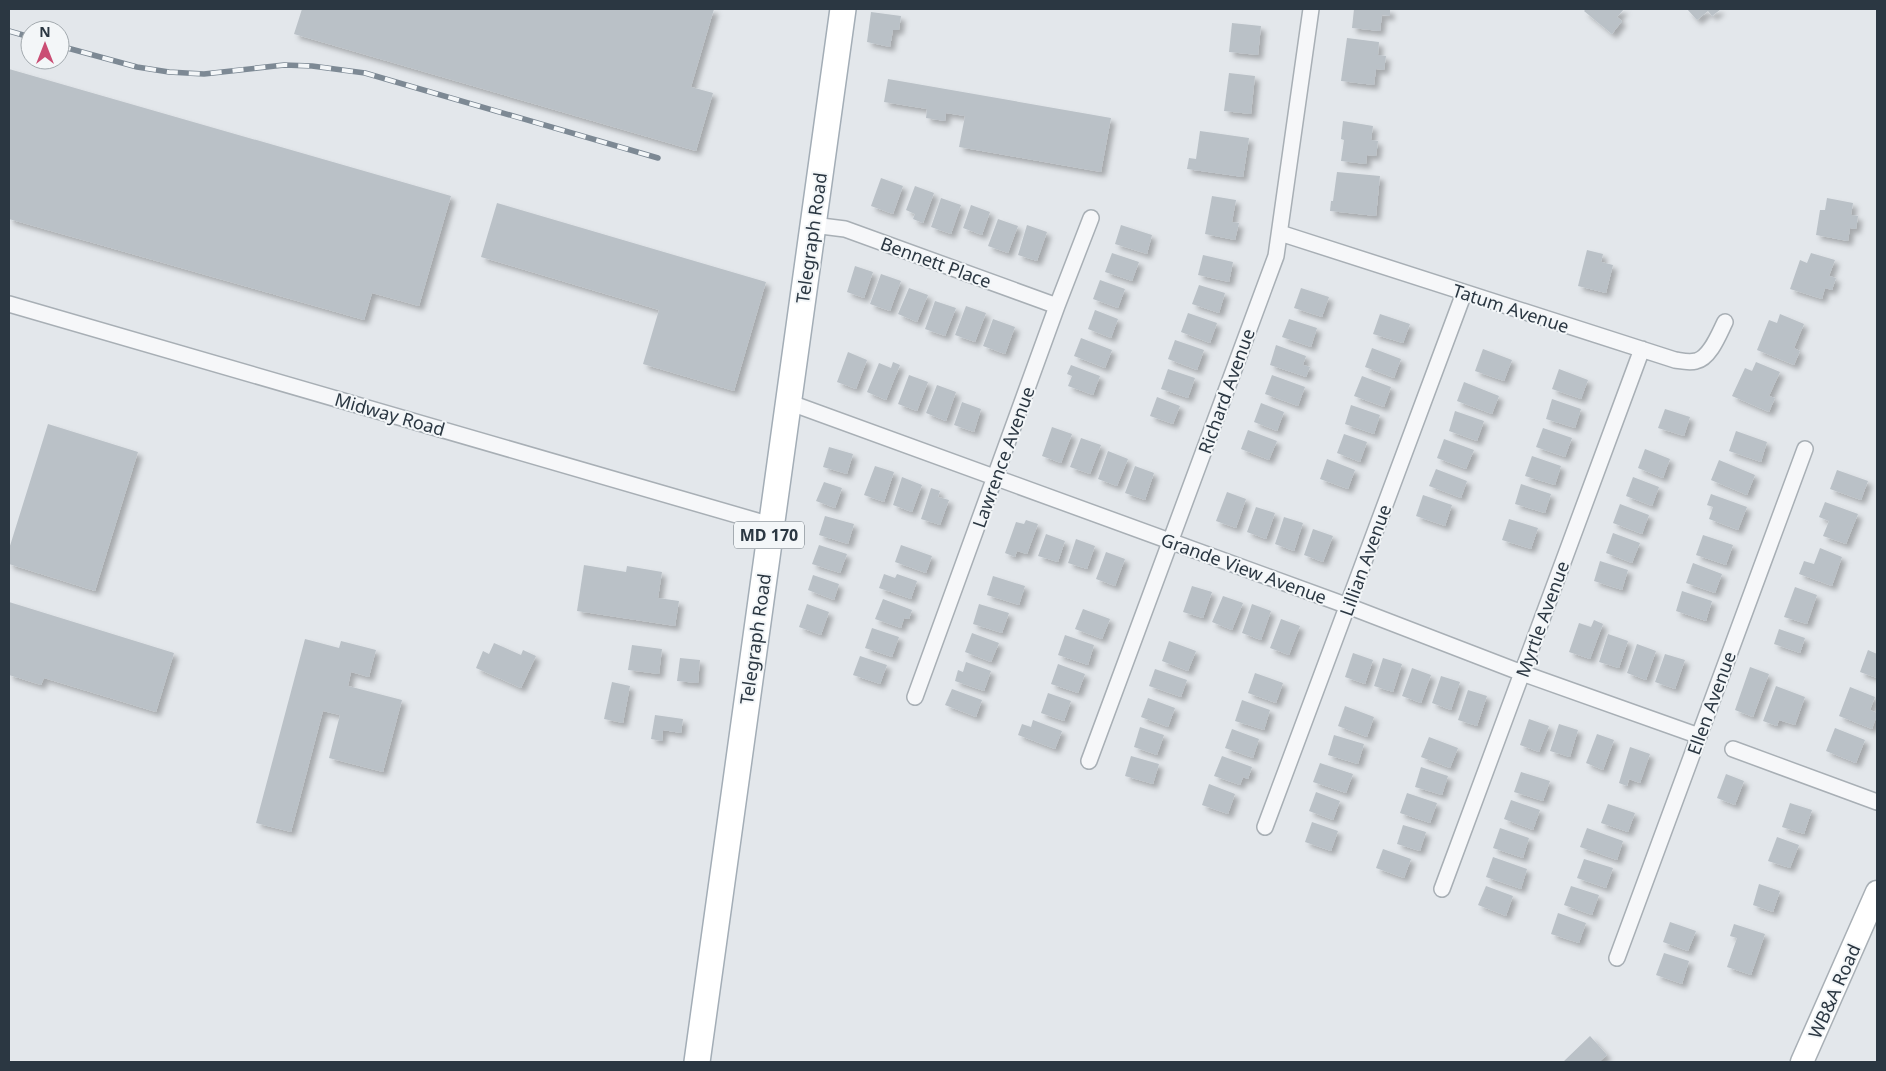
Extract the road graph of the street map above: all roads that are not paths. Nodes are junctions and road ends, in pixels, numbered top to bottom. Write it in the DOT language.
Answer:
graph roads {
  1 [pos="843,9"];
  2 [pos="1311,9"];
  3 [pos="1091,218"];
  4 [pos="813,225"];
  5 [pos="1280,233"];
  6 [pos="1464,293"];
  7 [pos="9,304"];
  8 [pos="1057,306"];
  9 [pos="1725,322"];
  10 [pos="1642,349"];
  11 [pos="788,402"];
  12 [pos="1805,449"];
  13 [pos="996,477"];
  14 [pos="771,525"];
  15 [pos="1171,541"];
  16 [pos="1348,606"];
  17 [pos="1522,673"];
  18 [pos="915,697"];
  19 [pos="1699,736"];
  20 [pos="1733,749"];
  21 [pos="1089,761"];
  22 [pos="1877,802"];
  23 [pos="1265,827"];
  24 [pos="1442,889"];
  25 [pos="1877,892"];
  26 [pos="1617,958"];
  27 [pos="697,1062"];
  28 [pos="1802,1062"];
  1 -- 4 [label="main road, Telegraph Road / MD 170"];
  2 -- 5 [label="street, Richard Avenue"];
  3 -- 8 [label="street, Lawrence Avenue"];
  4 -- 8 [label="street, Bennett Place"];
  4 -- 11 [label="main road, Telegraph Road / MD 170"];
  5 -- 6 [label="street, Tatum Avenue"];
  5 -- 15 [label="street, Richard Avenue"];
  6 -- 10 [label="street, Tatum Avenue"];
  6 -- 16 [label="street, Lillian Avenue"];
  7 -- 14 [label="street, Midway Road"];
  8 -- 13 [label="street, Lawrence Avenue"];
  9 -- 10 [label="street, Tatum Avenue"];
  10 -- 17 [label="street, Myrtle Avenue"];
  11 -- 13 [label="street, Grande View Avenue"];
  11 -- 14 [label="main road, Telegraph Road / MD 170"];
  12 -- 19 [label="street, Ellen Avenue"];
  13 -- 15 [label="street, Grande View Avenue"];
  13 -- 18 [label="street, Lawrence Avenue"];
  14 -- 27 [label="main road, Telegraph Road / MD 170"];
  15 -- 16 [label="street, Grande View Avenue"];
  15 -- 21 [label="street, Richard Avenue"];
  16 -- 17 [label="street, Grande View Avenue"];
  16 -- 23 [label="street, Lillian Avenue"];
  17 -- 19 [label="street, Grande View Avenue"];
  17 -- 24 [label="street, Myrtle Avenue"];
  19 -- 26 [label="street, Ellen Avenue"];
  20 -- 22 [label="street"];
  25 -- 28 [label="street, WB&A Road"];
}
